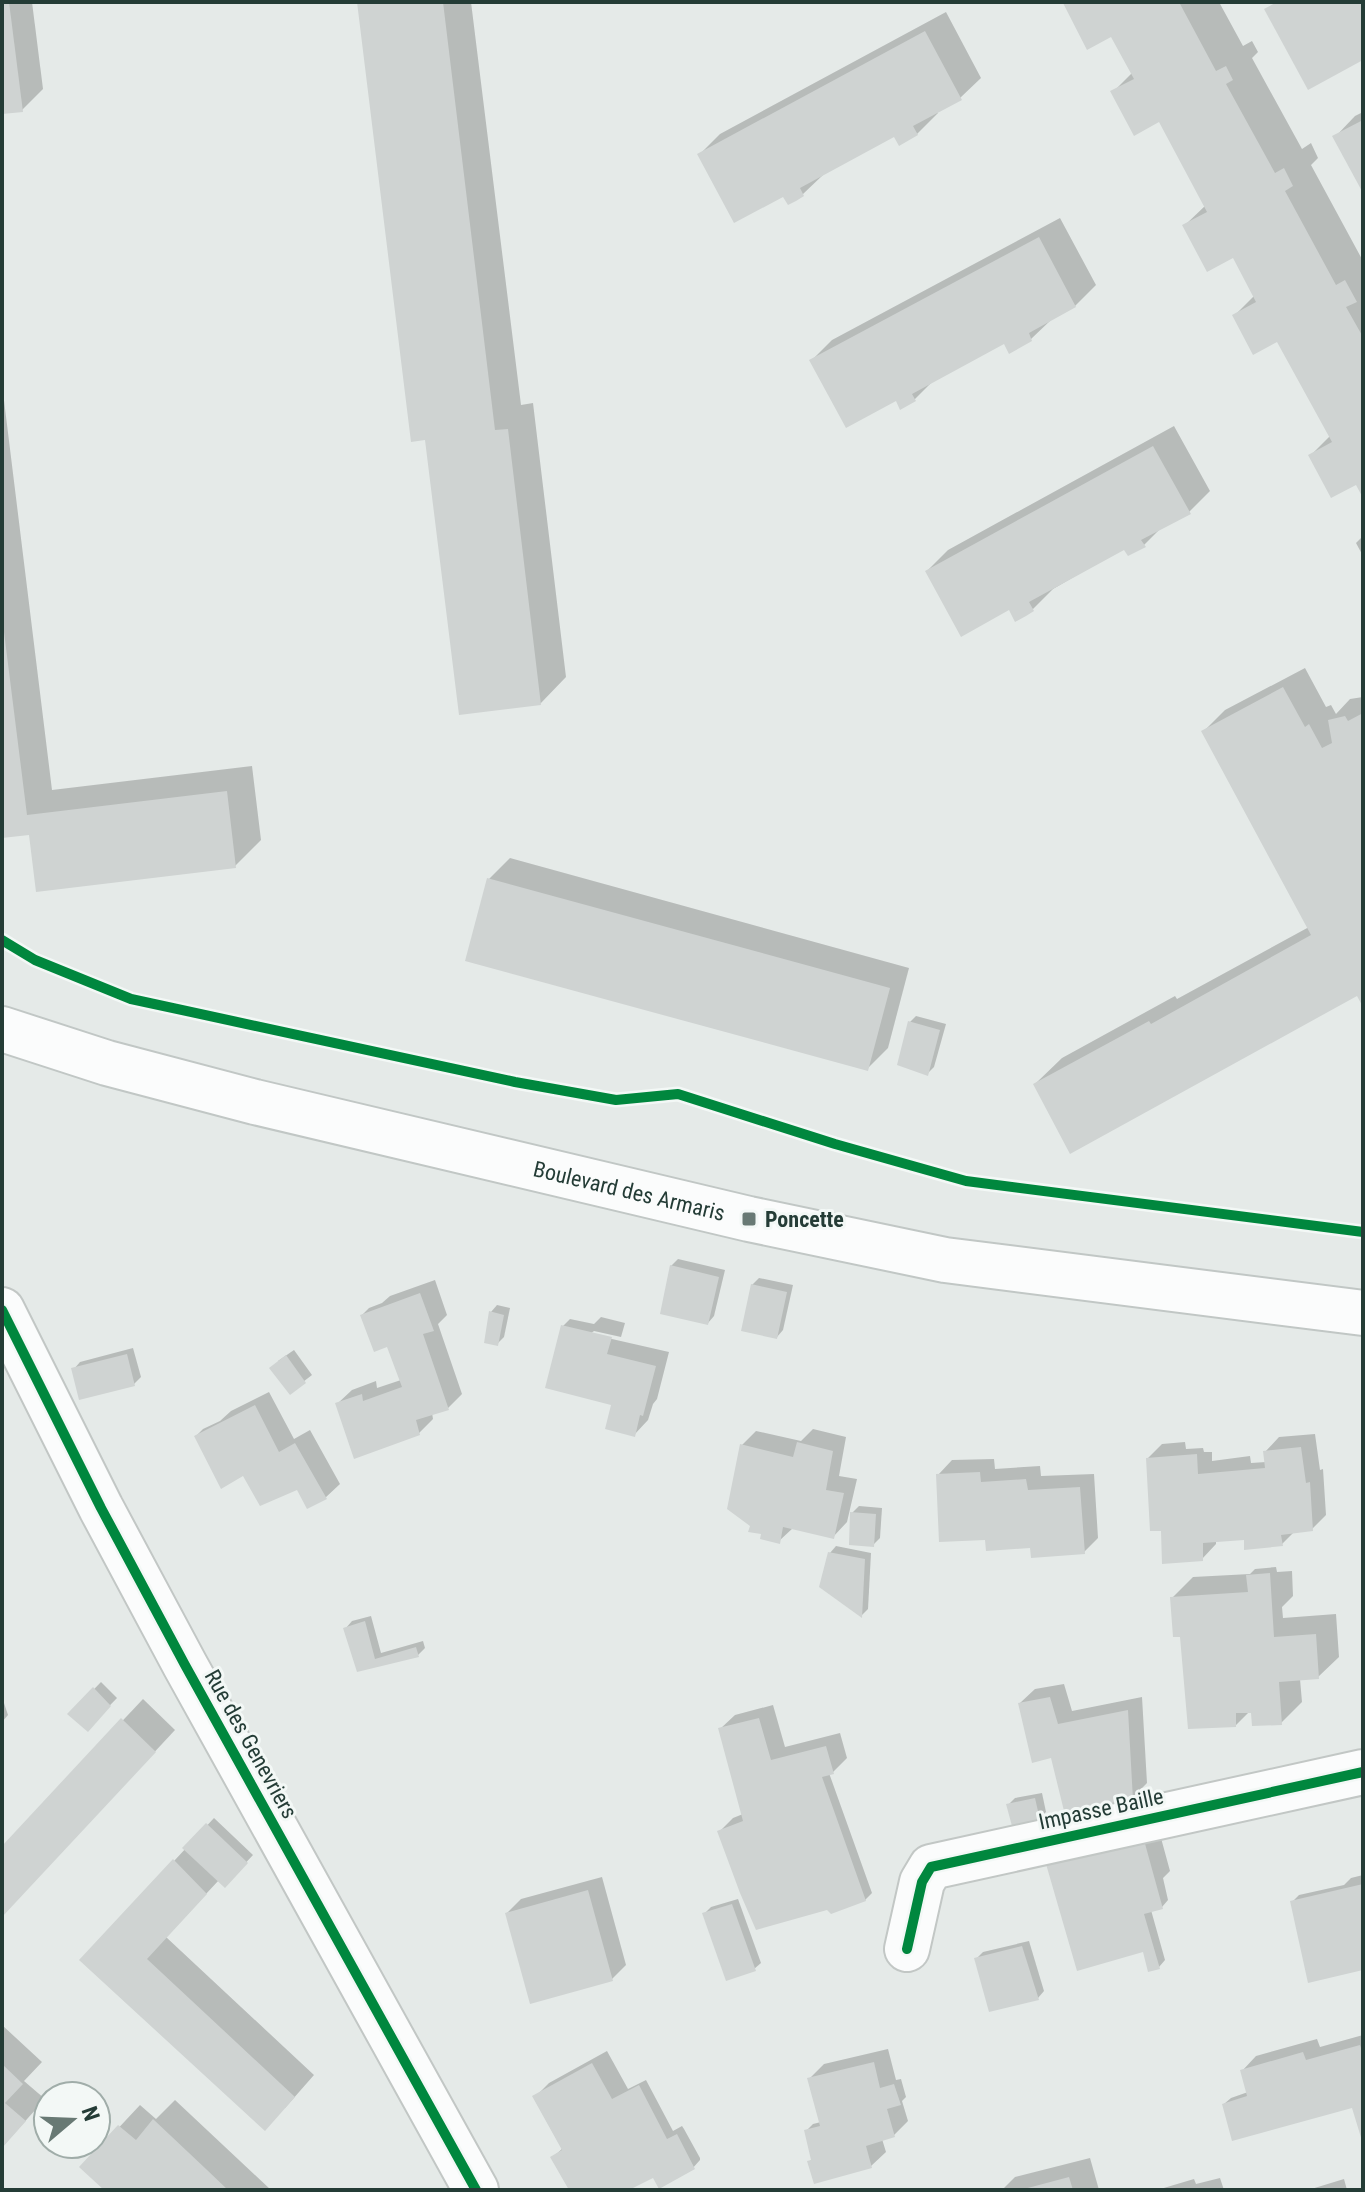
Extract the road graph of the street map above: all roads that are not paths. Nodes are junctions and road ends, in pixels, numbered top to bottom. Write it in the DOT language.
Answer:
graph roads {
  1 [pos="2,1029"];
  2 [pos="2,1310"];
  3 [pos="1363,1313"];
  4 [pos="1363,1772"];
  5 [pos="907,1949"];
  6 [pos="476,2190"];
  1 -- 3 [label="street, Boulevard des Armaris"];
  2 -- 6 [label="street, Rue des Genevriers"];
  4 -- 5 [label="street, Impasse Baille"];
}
